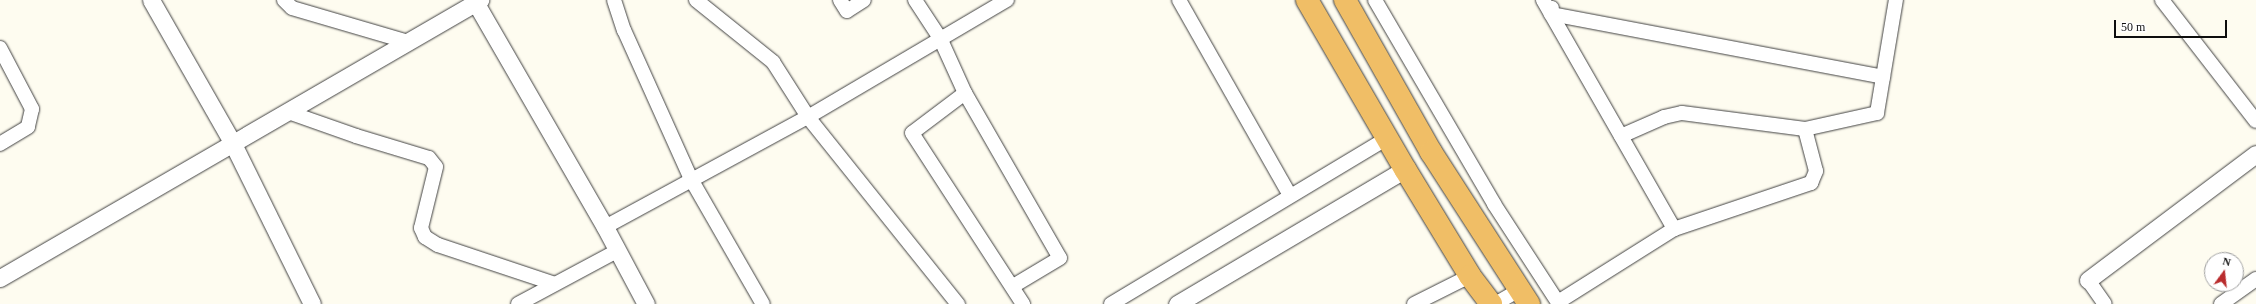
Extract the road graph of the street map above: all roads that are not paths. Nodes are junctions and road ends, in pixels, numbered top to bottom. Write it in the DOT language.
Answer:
graph roads {
  1 [pos="152,0"];
  2 [pos="284,0"];
  3 [pos="614,0"];
  4 [pos="696,0"];
  5 [pos="840,0"];
  6 [pos="864,0"];
  7 [pos="915,0"];
  8 [pos="1007,0"];
  9 [pos="1179,0"];
  10 [pos="1307,0"];
  11 [pos="1345,0"];
  12 [pos="1375,0"];
  13 [pos="1543,0"];
  14 [pos="1554,0"];
  15 [pos="1896,0"];
  16 [pos="2162,0"];
  17 [pos="476,1"];
  18 [pos="1551,14"];
  19 [pos="940,38"];
  20 [pos="408,42"];
  21 [pos="0,48"];
  22 [pos="1883,77"];
  23 [pos="965,93"];
  24 [pos="288,112"];
  25 [pos="808,117"];
  26 [pos="2256,121"];
  27 [pos="1805,129"];
  28 [pos="1621,136"];
  29 [pos="1387,138"];
  30 [pos="0,144"];
  31 [pos="233,144"];
  32 [pos="2256,154"];
  33 [pos="1405,170"];
  34 [pos="691,179"];
  35 [pos="1290,195"];
  36 [pos="605,227"];
  37 [pos="1674,230"];
  38 [pos="617,251"];
  39 [pos="1470,276"];
  40 [pos="0,278"];
  41 [pos="2256,279"];
  42 [pos="2088,280"];
  43 [pos="554,284"];
  44 [pos="1013,286"];
  45 [pos="1524,297"];
  46 [pos="1559,303"];
  47 [pos="312,304"];
  48 [pos="518,304"];
  49 [pos="646,304"];
  50 [pos="763,304"];
  51 [pos="958,304"];
  52 [pos="1023,304"];
  53 [pos="1111,304"];
  54 [pos="1177,304"];
  55 [pos="1414,304"];
  56 [pos="1491,304"];
  57 [pos="1494,304"];
  58 [pos="2105,304"];
  59 [pos="2221,304"];
  1 -- 31 [label="street"];
  2 -- 20 [label="street"];
  3 -- 34 [label="street"];
  4 -- 25 [label="street"];
  5 -- 6 [label="street"];
  7 -- 19 [label="street"];
  8 -- 19 [label="street"];
  9 -- 35 [label="street"];
  10 -- 29 [label="highway"];
  11 -- 45 [label="highway"];
  12 -- 46 [label="street"];
  13 -- 18 [label="street"];
  14 -- 18 [label="street"];
  15 -- 22 [label="street"];
  16 -- 26 [label="street"];
  17 -- 20 [label="street"];
  17 -- 36 [label="street"];
  18 -- 22 [label="street"];
  18 -- 28 [label="street"];
  19 -- 23 [label="street"];
  19 -- 25 [label="street"];
  20 -- 24 [label="street"];
  21 -- 30 [label="street"];
  22 -- 27 [label="street"];
  23 -- 44 [label="street"];
  23 -- 44 [label="street"];
  24 -- 31 [label="street"];
  24 -- 43 [label="street"];
  25 -- 34 [label="street"];
  25 -- 51 [label="street"];
  27 -- 28 [label="street"];
  27 -- 37 [label="street"];
  28 -- 37 [label="street"];
  29 -- 33 [label="highway"];
  29 -- 35 [label="street"];
  31 -- 40 [label="street"];
  31 -- 47 [label="street"];
  32 -- 42 [label="street"];
  33 -- 39 [label="highway"];
  33 -- 54 [label="street"];
  34 -- 36 [label="street"];
  34 -- 50 [label="street"];
  35 -- 53 [label="street"];
  36 -- 38 [label="street"];
  37 -- 46 [label="street"];
  38 -- 43 [label="street"];
  38 -- 49 [label="street"];
  39 -- 55 [label="street"];
  39 -- 56 [label="highway"];
  41 -- 59 [label="street"];
  42 -- 58 [label="street"];
  43 -- 48 [label="street"];
  44 -- 52 [label="street"];
  45 -- 57 [label="street"];
}
